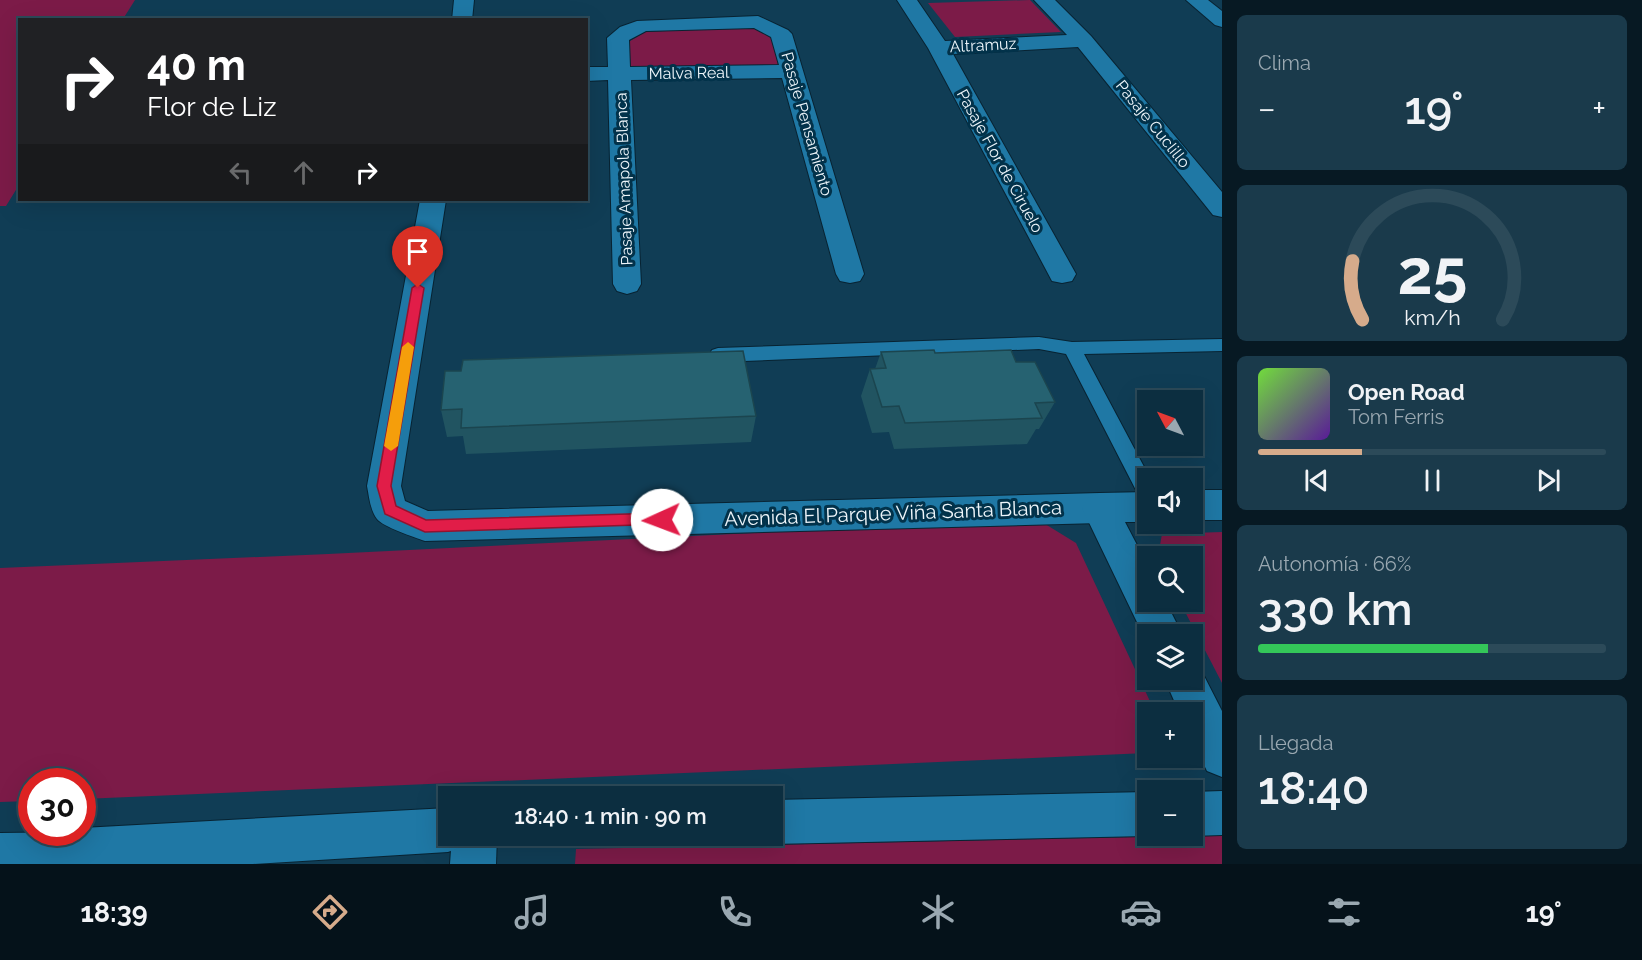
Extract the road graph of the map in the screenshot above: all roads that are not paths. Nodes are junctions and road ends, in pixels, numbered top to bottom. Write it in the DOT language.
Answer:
graph roads {
  1 [pos="464,0"];
  2 [pos="907,0"];
  3 [pos="1044,0"];
  4 [pos="1196,0"];
  5 [pos="462,18"];
  6 [pos="1222,21"];
  7 [pos="1084,40"];
  8 [pos="939,48"];
  9 [pos="792,71"];
  10 [pos="588,74"];
  11 [pos="620,75"];
  12 [pos="433,201"];
  13 [pos="1222,209"];
  14 [pos="850,274"];
  15 [pos="1062,274"];
  16 [pos="627,284"];
  17 [pos="1222,345"];
  18 [pos="1072,348"];
  19 [pos="696,356"];
  20 [pos="1137,473"];
  21 [pos="1222,505"];
  22 [pos="1203,506"];
  23 [pos="1137,507"];
  24 [pos="1100,508"];
  25 [pos="1157,624"];
  26 [pos="1190,690"];
  27 [pos="1222,756"];
  28 [pos="1203,813"];
  29 [pos="1222,813"];
  30 [pos="1137,814"];
  31 [pos="783,822"];
  32 [pos="438,831"];
  33 [pos="474,846"];
  34 [pos="0,856"];
  35 [pos="473,864"];
  1 -- 5 [label="street"];
  2 -- 8 [label="street, Altramuz"];
  3 -- 7 [label="street, Pasaje Cuclillo"];
  4 -- 6 [label="street"];
  7 -- 8 [label="street, Altramuz"];
  7 -- 13 [label="street, Pasaje Cuclillo"];
  8 -- 15 [label="street, Pasaje Flor de Ciruelo"];
  9 -- 11 [label="street, Malva Real"];
  9 -- 11 [label="street, Pasaje Pensamiento"];
  9 -- 14 [label="street, Pasaje Pensamiento"];
  10 -- 11 [label="street, Malva Real"];
  11 -- 16 [label="street, Pasaje Amapola Blanca"];
  12 -- 24 [label="street, Avenida El Parque Viña Santa Blanca"];
  17 -- 18 [label="lane"];
  18 -- 19 [label="lane"];
  18 -- 20 [label="lane"];
  21 -- 22 [label="street"];
  23 -- 24 [label="street, Avenida El Parque Viña Santa Blanca"];
  24 -- 25 [label="street"];
  26 -- 27 [label="street"];
  28 -- 29 [label="street"];
  30 -- 31 [label="street"];
  32 -- 34 [label="street"];
  33 -- 35 [label="street"];
}
